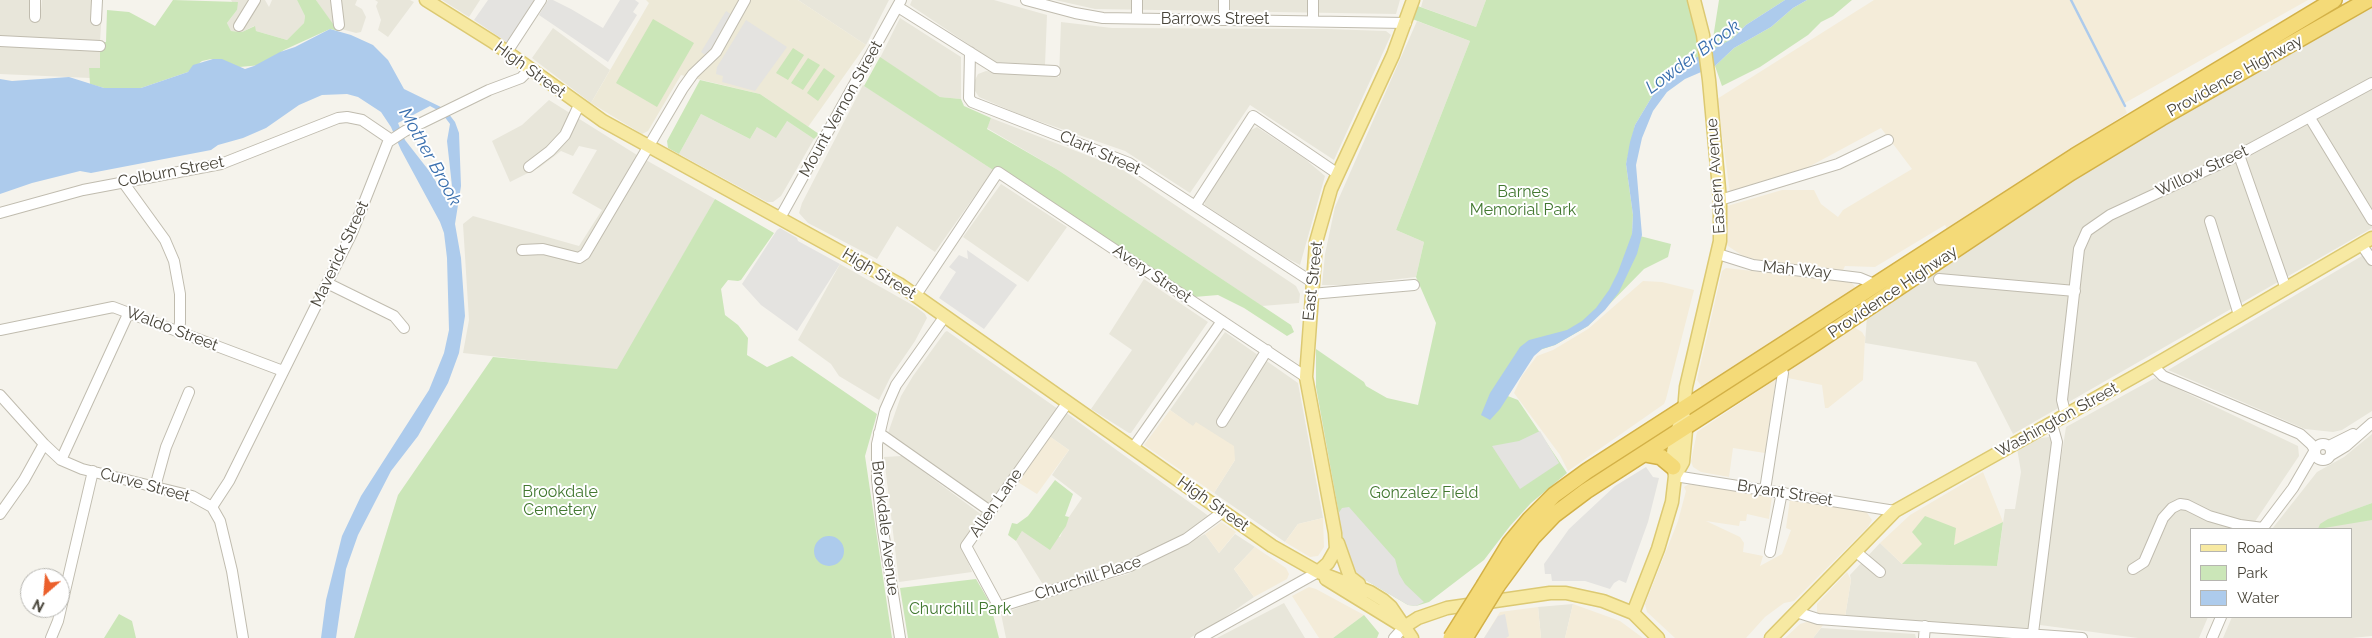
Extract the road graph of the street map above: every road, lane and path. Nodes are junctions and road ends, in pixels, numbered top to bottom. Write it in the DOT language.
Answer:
graph roads {
  1 [pos="35,0"];
  2 [pos="97,0"];
  3 [pos="255,0"];
  4 [pos="336,0"];
  5 [pos="426,0"];
  6 [pos="541,0"];
  7 [pos="745,0"];
  8 [pos="1026,0"];
  9 [pos="1137,0"];
  10 [pos="1224,0"];
  11 [pos="1313,0"];
  12 [pos="1413,0"];
  13 [pos="1694,0"];
  14 [pos="2334,0"];
  15 [pos="2368,0"];
  16 [pos="900,3"];
  17 [pos="35,16"];
  18 [pos="1137,18"];
  19 [pos="1224,19"];
  20 [pos="96,20"];
  21 [pos="1313,20"];
  22 [pos="1406,23"];
  23 [pos="339,25"];
  24 [pos="239,26"];
  25 [pos="0,41"];
  26 [pos="100,46"];
  27 [pos="507,52"];
  28 [pos="970,52"];
  29 [pos="530,69"];
  30 [pos="1055,71"];
  31 [pos="2372,83"];
  32 [pos="579,104"];
  33 [pos="2310,118"];
  34 [pos="392,138"];
  35 [pos="1888,140"];
  36 [pos="650,147"];
  37 [pos="2239,155"];
  38 [pos="529,167"];
  39 [pos="1338,174"];
  40 [pos="123,182"];
  41 [pos="1720,200"];
  42 [pos="1195,206"];
  43 [pos="0,213"];
  44 [pos="780,218"];
  45 [pos="2210,220"];
  46 [pos="2372,220"];
  47 [pos="2366,241"];
  48 [pos="522,250"];
  49 [pos="1718,254"];
  50 [pos="2372,260"];
  51 [pos="1939,279"];
  52 [pos="327,283"];
  53 [pos="1414,285"];
  54 [pos="1877,285"];
  55 [pos="1311,288"];
  56 [pos="2286,289"];
  57 [pos="2075,291"];
  58 [pos="916,295"];
  59 [pos="128,312"];
  60 [pos="2239,315"];
  61 [pos="945,316"];
  62 [pos="1222,321"];
  63 [pos="404,328"];
  64 [pos="0,330"];
  65 [pos="178,332"];
  66 [pos="1267,350"];
  67 [pos="2153,366"];
  68 [pos="283,371"];
  69 [pos="1783,373"];
  70 [pos="1306,377"];
  71 [pos="189,392"];
  72 [pos="0,395"];
  73 [pos="1068,402"];
  74 [pos="3,406"];
  75 [pos="1684,411"];
  76 [pos="2066,416"];
  77 [pos="1222,422"];
  78 [pos="2372,423"];
  79 [pos="2052,424"];
  80 [pos="1682,431"];
  81 [pos="879,433"];
  82 [pos="44,444"];
  83 [pos="1133,448"];
  84 [pos="2315,450"];
  85 [pos="2330,451"];
  86 [pos="1645,454"];
  87 [pos="61,460"];
  88 [pos="2321,460"];
  89 [pos="93,471"];
  90 [pos="1674,471"];
  91 [pos="2300,477"];
  92 [pos="155,487"];
  93 [pos="1765,490"];
  94 [pos="1782,492"];
  95 [pos="212,507"];
  96 [pos="990,511"];
  97 [pos="1224,511"];
  98 [pos="1895,511"];
  99 [pos="0,514"];
  100 [pos="2263,528"];
  101 [pos="1335,534"];
  102 [pos="1855,551"];
  103 [pos="1770,552"];
  104 [pos="2133,569"];
  105 [pos="1318,572"];
  106 [pos="1880,572"];
  107 [pos="1491,585"];
  108 [pos="1370,592"];
  109 [pos="999,607"];
  110 [pos="1796,612"];
  111 [pos="1633,613"];
  112 [pos="2221,618"];
  113 [pos="1925,626"];
  114 [pos="1404,627"];
  115 [pos="1943,633"];
  116 [pos="2033,633"];
  117 [pos="51,638"];
  118 [pos="243,638"];
  119 [pos="900,638"];
  120 [pos="1200,638"];
  121 [pos="1394,638"];
  122 [pos="1412,638"];
  123 [pos="1451,638"];
  124 [pos="1465,638"];
  125 [pos="1658,638"];
  126 [pos="1771,638"];
  127 [pos="1924,638"];
  128 [pos="2082,638"];
  129 [pos="2212,638"];
  1 -- 17 [label="street"];
  2 -- 20 [label="street"];
  3 -- 24 [label="street"];
  4 -- 23 [label="street"];
  5 -- 27 [label="main road, High Street"];
  6 -- 27 [label="street"];
  7 -- 36 [label="street"];
  8 -- 18 [label="street, Barrows Street"];
  9 -- 18 [label="street"];
  10 -- 19 [label="street"];
  11 -- 21 [label="street"];
  12 -- 22 [label="main road, East Street"];
  13 -- 41 [label="main road, Eastern Avenue"];
  14 -- 54 [label="highway, Providence Highway"];
  15 -- 80 [label="highway, Providence Highway"];
  16 -- 28 [label="street"];
  16 -- 44 [label="street, Mount Vernon Street"];
  18 -- 19 [label="street, Barrows Street"];
  19 -- 21 [label="street, Barrows Street"];
  21 -- 22 [label="street, Barrows Street"];
  22 -- 39 [label="main road, East Street"];
  25 -- 26 [label="street"];
  27 -- 29 [label="main road, High Street"];
  28 -- 30 [label="street"];
  28 -- 42 [label="street, Clark Street"];
  29 -- 32 [label="main road, High Street"];
  29 -- 34 [label="street"];
  31 -- 33 [label="street, Willow Street"];
  32 -- 36 [label="main road, High Street"];
  32 -- 38 [label="street"];
  33 -- 37 [label="street, Willow Street"];
  33 -- 46 [label="street"];
  34 -- 40 [label="street, Colburn Street"];
  34 -- 52 [label="street, Maverick Street"];
  35 -- 41 [label="street"];
  36 -- 44 [label="main road, High Street"];
  36 -- 48 [label="street"];
  37 -- 56 [label="street"];
  37 -- 57 [label="street, Willow Street"];
  39 -- 42 [label="street"];
  39 -- 55 [label="main road, East Street"];
  40 -- 43 [label="street, Colburn Street"];
  40 -- 65 [label="street"];
  41 -- 49 [label="main road, Eastern Avenue"];
  42 -- 55 [label="street, Clark Street"];
  44 -- 58 [label="main road, High Street"];
  45 -- 60 [label="street"];
  47 -- 50 [label="street"];
  47 -- 56 [label="main road, Washington Street"];
  49 -- 54 [label="street, Mah Way"];
  49 -- 75 [label="main road, Eastern Avenue"];
  51 -- 57 [label="street"];
  52 -- 63 [label="street"];
  52 -- 68 [label="street, Maverick Street"];
  53 -- 55 [label="street"];
  54 -- 75 [label="highway, Providence Highway"];
  55 -- 70 [label="main road, East Street"];
  56 -- 60 [label="main road, Washington Street"];
  57 -- 76 [label="street, Willow Street"];
  58 -- 61 [label="main road, High Street"];
  58 -- 62 [label="street, Avery Street"];
  59 -- 64 [label="street, Waldo Street"];
  59 -- 65 [label="street, Waldo Street"];
  59 -- 87 [label="street"];
  60 -- 67 [label="main road, Washington Street"];
  61 -- 73 [label="main road, High Street"];
  61 -- 81 [label="street, Brookdale Avenue"];
  62 -- 66 [label="street, Avery Street"];
  62 -- 83 [label="street"];
  65 -- 68 [label="street, Waldo Street"];
  66 -- 70 [label="street, Avery Street"];
  66 -- 77 [label="street"];
  67 -- 76 [label="main road, Washington Street"];
  67 -- 84 [label="street"];
  68 -- 95 [label="street, Maverick Street"];
  69 -- 93 [label="street"];
  70 -- 101 [label="main road, East Street"];
  71 -- 92 [label="street"];
  72 -- 74 [label="street, Curve Street"];
  73 -- 83 [label="main road, High Street"];
  73 -- 96 [label="street, Allen Lane"];
  74 -- 82 [label="street, Curve Street"];
  75 -- 80 [label="main road, Eastern Avenue"];
  75 -- 107 [label="highway, Providence Highway"];
  76 -- 79 [label="main road, Washington Street"];
  78 -- 85 [label="street"];
  79 -- 98 [label="main road, Washington Street"];
  79 -- 116 [label="street"];
  80 -- 86 [label="highway, Providence Highway"];
  80 -- 90 [label="main road, Eastern Avenue"];
  81 -- 96 [label="street"];
  81 -- 119 [label="street, Brookdale Avenue"];
  82 -- 87 [label="street, Curve Street"];
  82 -- 99 [label="street"];
  83 -- 97 [label="main road, High Street"];
  84 -- 85 [label="street"];
  84 -- 88 [label="street"];
  84 -- 91 [label="street"];
  85 -- 88 [label="street"];
  86 -- 90 [label="highway"];
  86 -- 107 [label="highway, Providence Highway"];
  87 -- 89 [label="street, Curve Street"];
  88 -- 91 [label="street"];
  89 -- 92 [label="street, Curve Street"];
  89 -- 117 [label="street"];
  90 -- 93 [label="street, Bryant Street"];
  90 -- 111 [label="main road, Eastern Avenue"];
  91 -- 100 [label="street"];
  92 -- 95 [label="street, Curve Street"];
  93 -- 94 [label="street, Bryant Street"];
  94 -- 98 [label="street, Bryant Street"];
  94 -- 103 [label="street"];
  95 -- 118 [label="street"];
  96 -- 109 [label="street, Allen Lane"];
  97 -- 105 [label="main road, High Street"];
  97 -- 109 [label="street, Churchill Place"];
  98 -- 102 [label="main road, Washington Street"];
  100 -- 104 [label="street"];
  101 -- 105 [label="main road, East Street"];
  101 -- 108 [label="main road"];
  102 -- 106 [label="street"];
  102 -- 110 [label="main road, Washington Street"];
  105 -- 108 [label="main road, High Street"];
  105 -- 114 [label="main road, High Street"];
  105 -- 120 [label="street"];
  107 -- 123 [label="highway, Providence Highway, bridge"];
  107 -- 124 [label="highway, Providence Highway, bridge"];
  108 -- 114 [label="main road, High Street"];
  110 -- 113 [label="street"];
  110 -- 126 [label="main road, Washington Street"];
  111 -- 114 [label="main road"];
  111 -- 125 [label="main road"];
  112 -- 129 [label="street"];
  113 -- 115 [label="street"];
  113 -- 127 [label="street"];
  114 -- 121 [label="street"];
  114 -- 122 [label="main road"];
  115 -- 116 [label="street"];
  116 -- 128 [label="street"];
}
